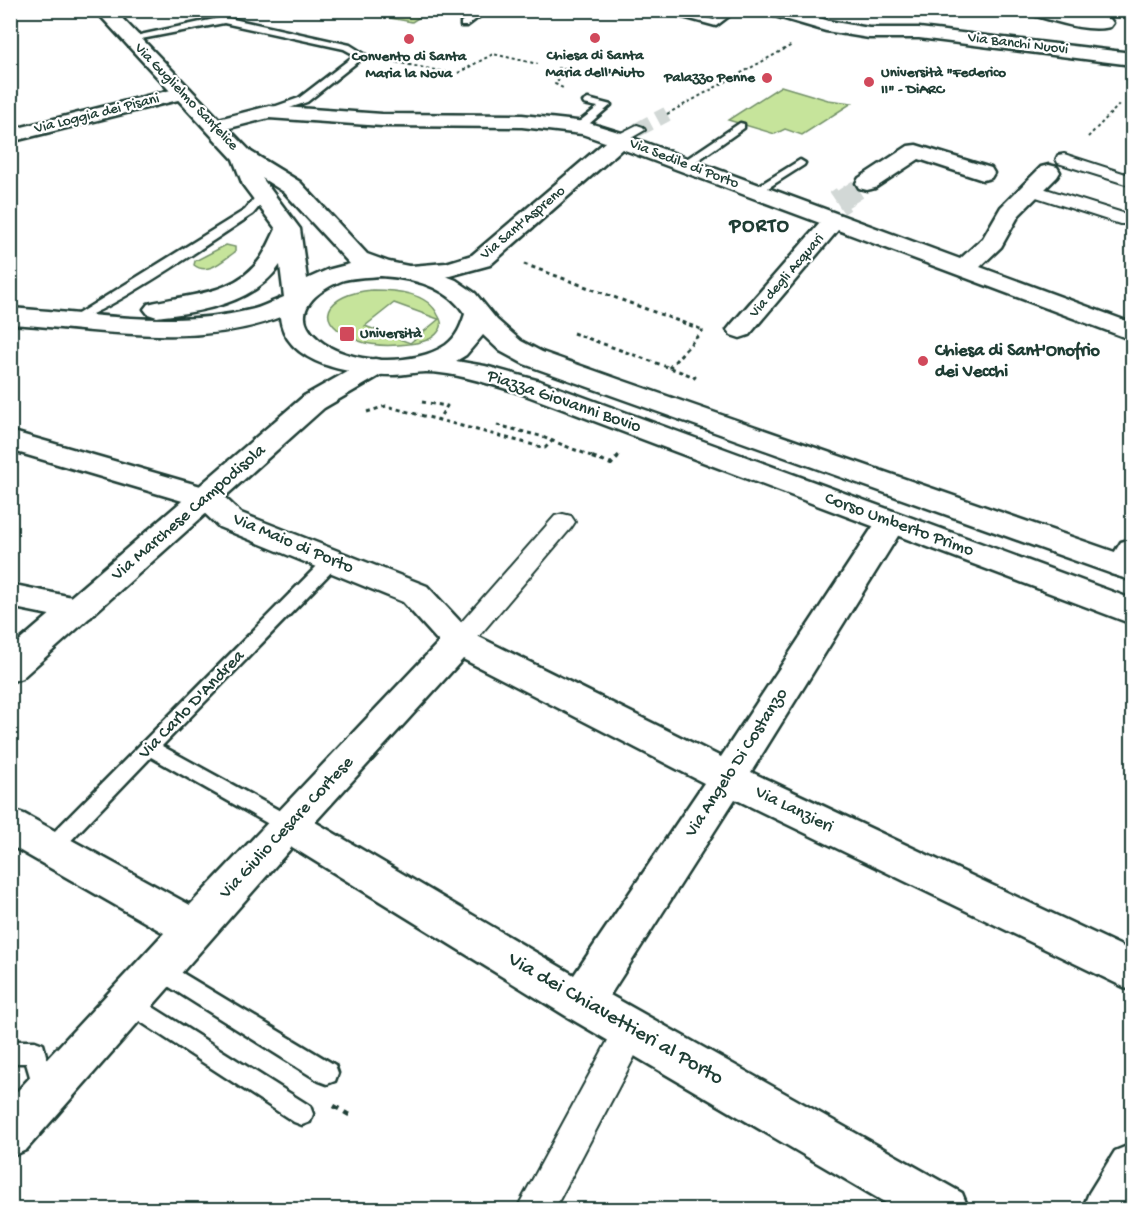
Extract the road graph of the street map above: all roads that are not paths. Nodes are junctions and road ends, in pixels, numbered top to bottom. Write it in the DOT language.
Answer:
graph roads {
  1 [pos="484,10"];
  2 [pos="662,10"];
  3 [pos="733,10"];
  4 [pos="774,10"];
  5 [pos="1035,10"];
  6 [pos="115,13"];
  7 [pos="1105,17"];
  8 [pos="934,18"];
  9 [pos="464,24"];
  10 [pos="911,34"];
  11 [pos="131,38"];
  12 [pos="1101,54"];
  13 [pos="1132,59"];
  14 [pos="183,93"];
  15 [pos="588,102"];
  16 [pos="269,112"];
  17 [pos="214,126"];
  18 [pos="740,126"];
  19 [pos="579,127"];
  20 [pos="629,135"];
  21 [pos="10,136"];
  22 [pos="243,157"];
  23 [pos="800,163"];
  24 [pos="686,164"];
  25 [pos="1057,165"];
  26 [pos="983,173"];
  27 [pos="1132,181"];
  28 [pos="867,183"];
  29 [pos="1033,190"];
  30 [pos="756,191"];
  31 [pos="261,196"];
  32 [pos="831,214"];
  33 [pos="1132,218"];
  34 [pos="288,229"];
  35 [pos="964,268"];
  36 [pos="385,269"];
  37 [pos="409,272"];
  38 [pos="297,301"];
  39 [pos="478,314"];
  40 [pos="82,315"];
  41 [pos="10,316"];
  42 [pos="44,317"];
  43 [pos="740,330"];
  44 [pos="1132,332"];
  45 [pos="426,363"];
  46 [pos="375,367"];
  47 [pos="688,414"];
  48 [pos="665,438"];
  49 [pos="10,440"];
  50 [pos="207,498"];
  51 [pos="563,522"];
  52 [pos="891,523"];
  53 [pos="332,561"];
  54 [pos="1129,562"];
  55 [pos="10,595"];
  56 [pos="79,609"];
  57 [pos="1132,612"];
  58 [pos="459,642"];
  59 [pos="10,669"];
  60 [pos="150,748"];
  61 [pos="728,778"];
  62 [pos="10,825"];
  63 [pos="288,825"];
  64 [pos="50,849"];
  65 [pos="194,929"];
  66 [pos="159,969"];
  67 [pos="1132,972"];
  68 [pos="129,1002"];
  69 [pos="580,1002"];
  70 [pos="631,1031"];
  71 [pos="10,1052"];
  72 [pos="327,1073"];
  73 [pos="46,1095"];
  74 [pos="302,1114"];
  75 [pos="10,1134"];
  76 [pos="1132,1168"];
  77 [pos="534,1209"];
  78 [pos="945,1209"];
  79 [pos="1106,1209"];
  1 -- 9 [label="lane"];
  2 -- 3 [label="lane"];
  4 -- 10 [label="street, Via Banchi Nuovi"];
  5 -- 7 [label="street"];
  6 -- 11 [label="street, Via Guglielmo Sanfelice"];
  7 -- 12 [label="street"];
  8 -- 10 [label="street"];
  10 -- 12 [label="street, Via Banchi Nuovi"];
  11 -- 14 [label="street, Via Guglielmo Sanfelice"];
  11 -- 16 [label="lane"];
  12 -- 13 [label="street, Via Banchi Nuovi"];
  14 -- 17 [label="street, Via Guglielmo Sanfelice"];
  14 -- 21 [label="street, Via Loggia dei Pisani"];
  15 -- 19 [label="lane"];
  16 -- 17 [label="street, Via Sedile di Porto"];
  16 -- 19 [label="street, Via Sedile di Porto"];
  17 -- 22 [label="street, Via Guglielmo Sanfelice"];
  18 -- 24 [label="lane"];
  19 -- 20 [label="street, Via Sedile di Porto"];
  20 -- 24 [label="street, Via Sedile di Porto"];
  20 -- 37 [label="street, Via Sant'Aspreno"];
  22 -- 31 [label="street"];
  22 -- 36 [label="street, Piazza Giovanni Bovio"];
  23 -- 30 [label="lane"];
  24 -- 30 [label="street, Via Sedile di Porto"];
  25 -- 27 [label="street"];
  25 -- 29 [label="street"];
  26 -- 28 [label="street"];
  29 -- 33 [label="street"];
  29 -- 35 [label="street"];
  30 -- 32 [label="street, Via Sedile di Porto"];
  31 -- 34 [label="street"];
  31 -- 40 [label="lane"];
  32 -- 35 [label="street, Via Sedile di Porto"];
  32 -- 43 [label="street, Via degli Acquari"];
  34 -- 38 [label="street, Piazza Giovanni Bovio"];
  34 -- 40 [label="street"];
  35 -- 44 [label="street, Via Sedile di Porto"];
  36 -- 37 [label="street, Piazza Giovanni Bovio"];
  36 -- 38 [label="street, Piazza Giovanni Bovio"];
  37 -- 39 [label="street, Piazza Giovanni Bovio"];
  38 -- 42 [label="street, Piazza Giovanni Bovio"];
  38 -- 46 [label="street, Piazza Giovanni Bovio"];
  39 -- 45 [label="street, Piazza Giovanni Bovio"];
  39 -- 47 [label="street, Piazza Giovanni Bovio"];
  40 -- 42 [label="street"];
  41 -- 42 [label="street"];
  45 -- 46 [label="street, Piazza Giovanni Bovio"];
  45 -- 48 [label="street, Piazza Giovanni Bovio"];
  46 -- 50 [label="street, Via Marchese Campodisola"];
  47 -- 54 [label="street, Corso Umberto Primo"];
  48 -- 52 [label="street, Corso Umberto Primo"];
  49 -- 50 [label="street, Via Maio di Porto"];
  50 -- 53 [label="street, Via Maio di Porto"];
  50 -- 56 [label="street, Via Marchese Campodisola"];
  51 -- 58 [label="street, Via Giulio Cesare Cortese"];
  52 -- 57 [label="street, Corso Umberto Primo"];
  52 -- 61 [label="street, Via Angelo Di Costanzo"];
  53 -- 58 [label="street, Via Maio di Porto"];
  53 -- 60 [label="lane, Via Carlo D'Andrea"];
  55 -- 56 [label="street"];
  56 -- 59 [label="street, Via Marchese Campodisola"];
  58 -- 61 [label="street, Via Lanzieri"];
  58 -- 63 [label="street, Via Giulio Cesare Cortese"];
  60 -- 63 [label="lane"];
  60 -- 64 [label="lane, Via Carlo D'Andrea"];
  61 -- 67 [label="street, Via Lanzieri"];
  61 -- 69 [label="street, Via Angelo Di Costanzo"];
  62 -- 64 [label="street"];
  63 -- 65 [label="street, Via Giulio Cesare Cortese"];
  63 -- 69 [label="street, Via dei Chiavettieri al Porto"];
  64 -- 65 [label="street"];
  65 -- 66 [label="street, Via Giulio Cesare Cortese"];
  66 -- 68 [label="street, Via Giulio Cesare Cortese"];
  66 -- 72 [label="lane"];
  68 -- 73 [label="street, Via Giulio Cesare Cortese"];
  68 -- 74 [label="lane"];
  69 -- 70 [label="street, Via dei Chiavettieri al Porto"];
  70 -- 77 [label="street"];
  70 -- 78 [label="street, Via dei Chiavettieri al Porto"];
  71 -- 73 [label="lane"];
  73 -- 75 [label="street, Via Giulio Cesare Cortese"];
  76 -- 79 [label="street"];
}
